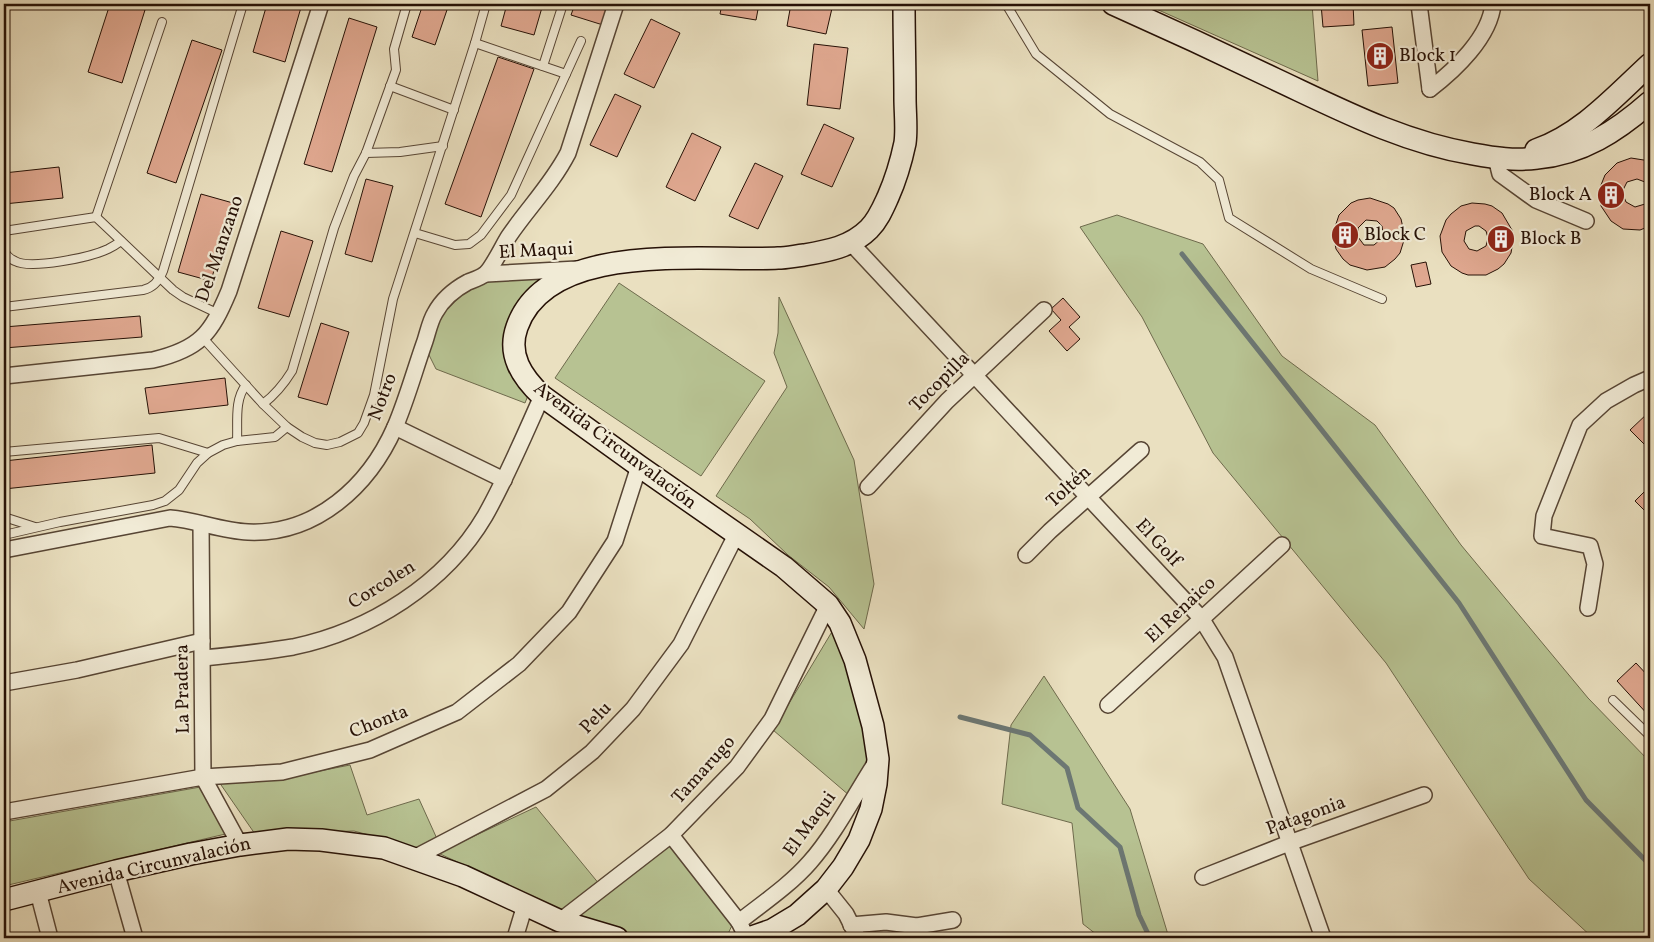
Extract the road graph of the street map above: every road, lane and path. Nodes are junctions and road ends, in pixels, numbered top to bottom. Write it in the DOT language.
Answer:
graph roads {
  1 [pos="243,4"];
  2 [pos="321,4"];
  3 [pos="407,4"];
  4 [pos="486,4"];
  5 [pos="564,4"];
  6 [pos="616,4"];
  7 [pos="904,4"];
  8 [pos="1006,4"];
  9 [pos="1113,4"];
  10 [pos="1419,4"];
  11 [pos="1493,4"];
  12 [pos="162,22"];
  13 [pos="581,41"];
  14 [pos="475,44"];
  15 [pos="542,66"];
  16 [pos="1647,70"];
  17 [pos="566,74"];
  18 [pos="390,86"];
  19 [pos="1650,102"];
  20 [pos="454,110"];
  21 [pos="443,146"];
  22 [pos="366,153"];
  23 [pos="1500,159"];
  24 [pos="96,216"];
  25 [pos="1586,221"];
  26 [pos="4,231"];
  27 [pos="415,233"];
  28 [pos="121,241"];
  29 [pos="851,243"];
  30 [pos="4,250"];
  31 [pos="588,268"];
  32 [pos="486,274"];
  33 [pos="159,279"];
  34 [pos="1382,299"];
  35 [pos="4,307"];
  36 [pos="1044,310"];
  37 [pos="219,314"];
  38 [pos="202,337"];
  39 [pos="4,376"];
  40 [pos="974,376"];
  41 [pos="1650,378"];
  42 [pos="246,385"];
  43 [pos="542,396"];
  44 [pos="263,404"];
  45 [pos="287,427"];
  46 [pos="395,427"];
  47 [pos="237,441"];
  48 [pos="1141,450"];
  49 [pos="4,452"];
  50 [pos="208,453"];
  51 [pos="639,466"];
  52 [pos="504,480"];
  53 [pos="868,487"];
  54 [pos="1087,497"];
  55 [pos="4,517"];
  56 [pos="201,524"];
  57 [pos="37,527"];
  58 [pos="4,535"];
  59 [pos="736,535"];
  60 [pos="1282,545"];
  61 [pos="4,550"];
  62 [pos="1026,555"];
  63 [pos="828,605"];
  64 [pos="1588,608"];
  65 [pos="1201,618"];
  66 [pos="202,641"];
  67 [pos="202,658"];
  68 [pos="4,683"];
  69 [pos="1613,700"];
  70 [pos="1108,705"];
  71 [pos="1650,736"];
  72 [pos="878,758"];
  73 [pos="203,777"];
  74 [pos="1424,795"];
  75 [pos="4,812"];
  76 [pos="671,835"];
  77 [pos="1290,843"];
  78 [pos="240,844"];
  79 [pos="414,858"];
  80 [pos="116,871"];
  81 [pos="1203,877"];
  82 [pos="826,889"];
  83 [pos="38,892"];
  84 [pos="4,900"];
  85 [pos="524,905"];
  86 [pos="953,920"];
  87 [pos="560,921"];
  88 [pos="854,932"];
  89 [pos="745,933"];
  90 [pos="50,938"];
  91 [pos="136,938"];
  92 [pos="515,938"];
  93 [pos="617,938"];
  94 [pos="1323,938"];
  1 -- 33 [label="lane"];
  2 -- 37 [label="street, Del Manzano"];
  3 -- 18 [label="lane"];
  4 -- 14 [label="lane"];
  5 -- 15 [label="lane"];
  6 -- 32 [label="street"];
  7 -- 29 [label="street, Avenida Circunvalación"];
  8 -- 34 [label="lane"];
  9 -- 23 [label="street"];
  10 -- 11 [label="street"];
  12 -- 24 [label="lane"];
  13 -- 17 [label="lane"];
  14 -- 15 [label="lane"];
  14 -- 20 [label="lane"];
  15 -- 17 [label="lane"];
  16 -- 23 [label="street"];
  17 -- 27 [label="lane"];
  18 -- 20 [label="lane"];
  18 -- 22 [label="lane"];
  19 -- 23 [label="street"];
  20 -- 21 [label="lane"];
  21 -- 22 [label="lane"];
  21 -- 27 [label="lane"];
  22 -- 44 [label="lane"];
  23 -- 25 [label="street"];
  24 -- 26 [label="lane"];
  24 -- 28 [label="lane"];
  27 -- 45 [label="lane"];
  28 -- 30 [label="lane"];
  28 -- 33 [label="lane"];
  29 -- 31 [label="street, Avenida Circunvalación"];
  29 -- 40 [label="street, El Golf"];
  31 -- 32 [label="street, El Maqui"];
  31 -- 43 [label="street, Avenida Circunvalación"];
  32 -- 46 [label="street, Notro"];
  33 -- 35 [label="lane"];
  33 -- 37 [label="lane"];
  36 -- 40 [label="street, Tocopilla"];
  37 -- 38 [label="street, Del Manzano"];
  38 -- 39 [label="street, Del Manzano"];
  38 -- 42 [label="lane"];
  40 -- 53 [label="street, Tocopilla"];
  40 -- 54 [label="street, El Golf"];
  41 -- 64 [label="street"];
  42 -- 44 [label="lane"];
  42 -- 47 [label="lane"];
  43 -- 51 [label="street, Avenida Circunvalación"];
  43 -- 52 [label="street, Corcolen"];
  44 -- 45 [label="lane"];
  45 -- 47 [label="lane"];
  46 -- 52 [label="street"];
  46 -- 56 [label="street, Notro"];
  47 -- 50 [label="lane"];
  48 -- 54 [label="street, Toltén"];
  49 -- 50 [label="lane"];
  50 -- 57 [label="lane"];
  51 -- 59 [label="street, Avenida Circunvalación"];
  51 -- 73 [label="street, Chonta"];
  52 -- 67 [label="street, Corcolen"];
  54 -- 62 [label="street, Toltén"];
  54 -- 65 [label="street, El Golf"];
  55 -- 57 [label="lane"];
  56 -- 61 [label="street, Notro"];
  56 -- 66 [label="street, La Pradera"];
  57 -- 58 [label="lane"];
  59 -- 63 [label="street, Avenida Circunvalación"];
  59 -- 79 [label="street, Pelu"];
  60 -- 65 [label="street, El Renaico"];
  63 -- 72 [label="street, Avenida Circunvalación"];
  63 -- 76 [label="street, Tamarugo"];
  65 -- 70 [label="street, El Renaico"];
  65 -- 77 [label="street, El Golf"];
  66 -- 67 [label="street, La Pradera"];
  66 -- 68 [label="street"];
  67 -- 73 [label="street, La Pradera"];
  69 -- 71 [label="lane"];
  72 -- 82 [label="street, Avenida Circunvalación"];
  72 -- 89 [label="street, El Maqui"];
  73 -- 75 [label="street, Chonta"];
  73 -- 78 [label="street, La Pradera"];
  74 -- 77 [label="street, Patagonia"];
  76 -- 87 [label="street, Tamarugo"];
  76 -- 89 [label="street"];
  77 -- 81 [label="street, Patagonia"];
  77 -- 94 [label="street, El Golf"];
  78 -- 79 [label="street, Avenida Circunvalación"];
  78 -- 80 [label="street, Avenida Circunvalación"];
  79 -- 85 [label="street, Avenida Circunvalación"];
  80 -- 83 [label="street, Avenida Circunvalación"];
  80 -- 91 [label="street"];
  82 -- 88 [label="street"];
  82 -- 89 [label="street, Avenida Circunvalación"];
  83 -- 84 [label="street, Avenida Circunvalación"];
  83 -- 90 [label="street"];
  85 -- 87 [label="street, Avenida Circunvalación"];
  85 -- 92 [label="street"];
  86 -- 88 [label="street"];
  87 -- 93 [label="street, Avenida Circunvalación"];
}
